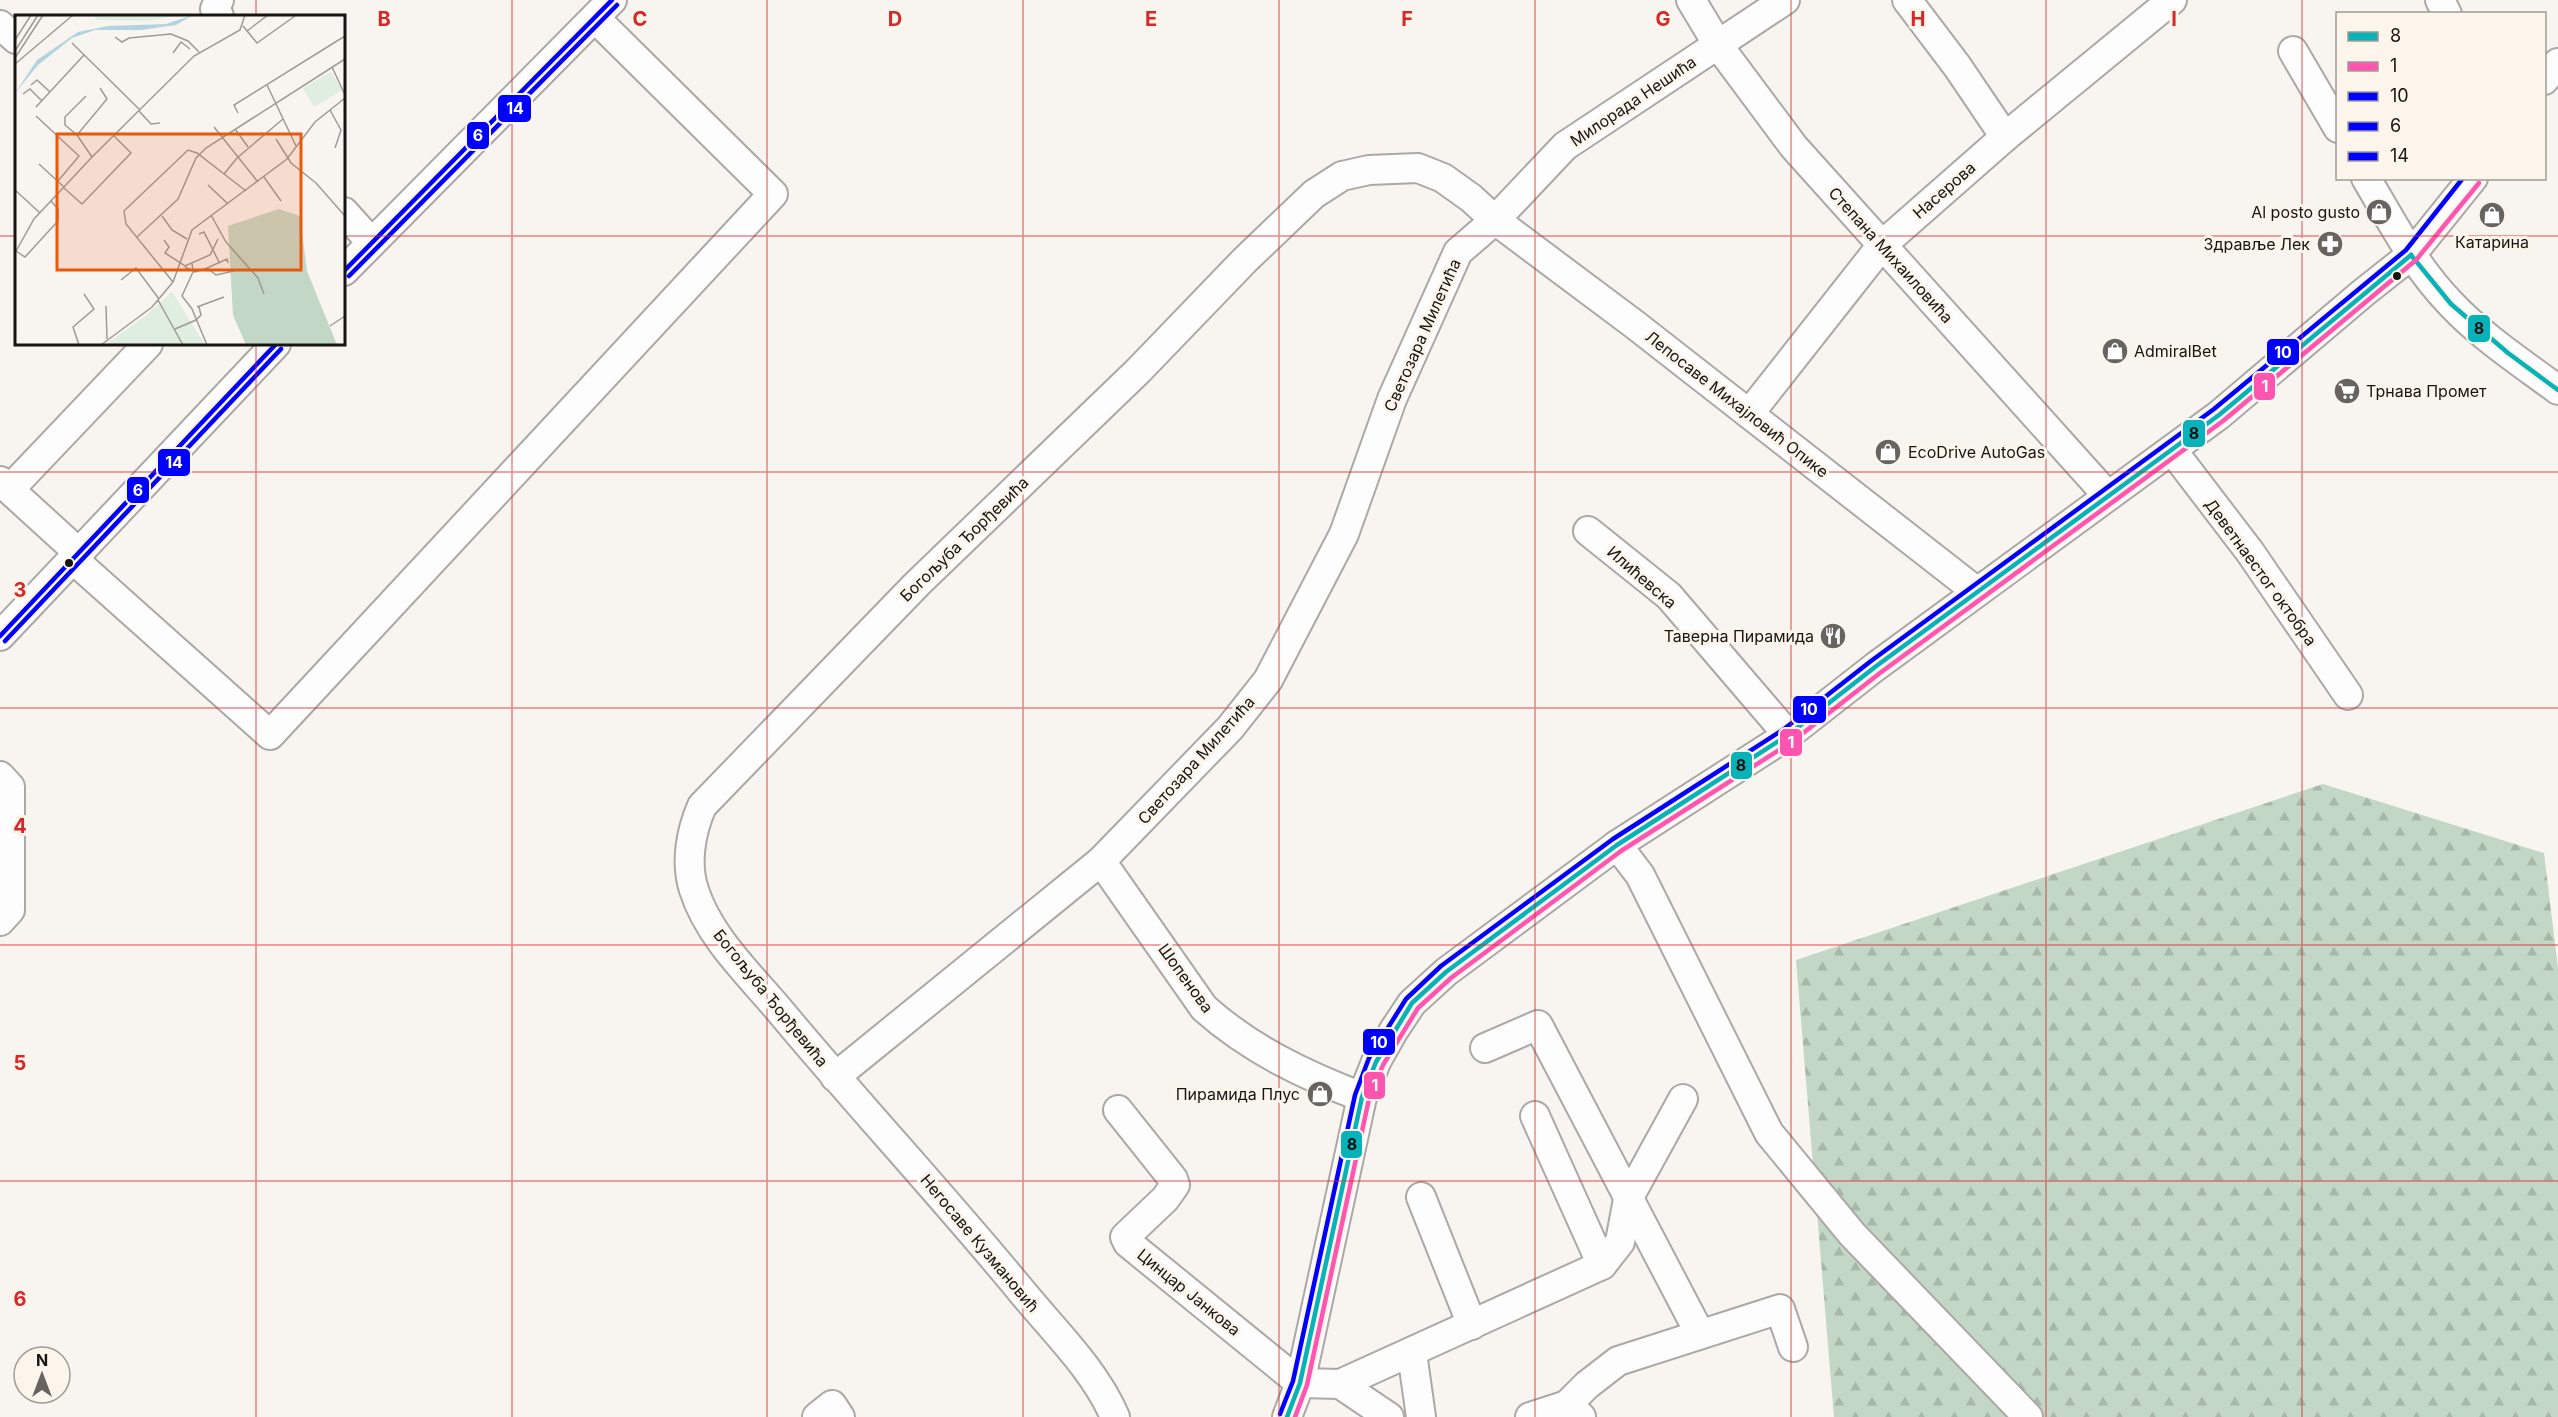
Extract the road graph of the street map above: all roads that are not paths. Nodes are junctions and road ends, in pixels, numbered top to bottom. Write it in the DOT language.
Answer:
graph roads {
  1 [pos="1691,0"];
  2 [pos="1785,0"];
  3 [pos="1907,0"];
  4 [pos="2172,0"];
  5 [pos="604,9"];
  6 [pos="0,25"];
  7 [pos="15,38"];
  8 [pos="1718,45"];
  9 [pos="2292,51"];
  10 [pos="2558,63"];
  11 [pos="2546,78"];
  12 [pos="2336,126"];
  13 [pos="2005,137"];
  14 [pos="2367,180"];
  15 [pos="2471,180"];
  16 [pos="345,213"];
  17 [pos="1495,220"];
  18 [pos="371,242"];
  19 [pos="1882,245"];
  20 [pos="2411,255"];
  21 [pos="345,270"];
  22 [pos="147,345"];
  23 [pos="275,345"];
  24 [pos="2558,390"];
  25 [pos="1749,414"];
  26 [pos="2172,450"];
  27 [pos="5,485"];
  28 [pos="2108,496"];
  29 [pos="1588,531"];
  30 [pos="77,557"];
  31 [pos="1976,591"];
  32 [pos="0,636"];
  33 [pos="2348,695"];
  34 [pos="1788,735"];
  35 [pos="0,776"];
  36 [pos="1617,845"];
  37 [pos="1101,861"];
  38 [pos="0,921"];
  39 [pos="1485,1048"];
  40 [pos="835,1077"];
  41 [pos="1362,1097"];
  42 [pos="1683,1099"];
  43 [pos="1118,1110"];
  44 [pos="1535,1116"];
  45 [pos="1421,1197"];
  46 [pos="1628,1199"];
  47 [pos="1602,1265"];
  48 [pos="1472,1325"];
  49 [pos="1700,1334"];
  50 [pos="1793,1347"];
  51 [pos="1412,1353"];
  52 [pos="1300,1383"];
  53 [pos="1340,1384"];
  54 [pos="1574,1411"];
  55 [pos="817,1417"];
  56 [pos="840,1417"];
  57 [pos="1114,1417"];
  58 [pos="1287,1417"];
  59 [pos="1389,1417"];
  60 [pos="1421,1417"];
  61 [pos="1530,1417"];
  62 [pos="2028,1417"];
  1 -- 8 [label="street, Степана Михаиловића"];
  2 -- 8 [label="street, Милорада Нешића"];
  3 -- 13 [label="street"];
  4 -- 13 [label="street, Насерова"];
  5 -- 18 [label="street"];
  5 -- 30 [label="street"];
  6 -- 7 [label="street"];
  8 -- 17 [label="street, Милорада Нешића"];
  8 -- 19 [label="street, Степана Михаиловића"];
  9 -- 12 [label="street"];
  10 -- 11 [label="street"];
  13 -- 19 [label="street, Насерова"];
  14 -- 20 [label="street"];
  15 -- 20 [label="street"];
  16 -- 18 [label="street"];
  17 -- 25 [label="street, Лепосаве Михајловић Опике"];
  17 -- 37 [label="street, Светозара Милетића"];
  17 -- 40 [label="street, Богољуба Ђорђевића"];
  18 -- 21 [label="street"];
  19 -- 25 [label="street, Насерова"];
  19 -- 28 [label="street, Степана Михаиловића"];
  20 -- 24 [label="street"];
  20 -- 26 [label="street"];
  22 -- 27 [label="street"];
  23 -- 30 [label="street"];
  25 -- 31 [label="street, Лепосаве Михајловић Опике"];
  26 -- 28 [label="street"];
  26 -- 33 [label="street, Деветнаестог октобра"];
  27 -- 30 [label="street"];
  28 -- 31 [label="street"];
  29 -- 34 [label="street, Илићевска"];
  30 -- 32 [label="street"];
  31 -- 34 [label="street"];
  34 -- 36 [label="street"];
  35 -- 38 [label="street"];
  36 -- 41 [label="street"];
  36 -- 62 [label="street"];
  37 -- 40 [label="street, Светозара Милетића"];
  37 -- 41 [label="street, Шопенова"];
  39 -- 46 [label="street"];
  40 -- 57 [label="street, Негосаве Кузмановић"];
  41 -- 52 [label="street"];
  42 -- 46 [label="street"];
  43 -- 52 [label="street, Цинцар Јанкова"];
  44 -- 47 [label="street"];
  45 -- 48 [label="street"];
  46 -- 47 [label="street"];
  46 -- 49 [label="street"];
  47 -- 48 [label="street"];
  48 -- 51 [label="street"];
  49 -- 50 [label="street"];
  49 -- 54 [label="street"];
  51 -- 53 [label="street"];
  51 -- 60 [label="street"];
  52 -- 53 [label="street"];
  52 -- 58 [label="street"];
  53 -- 59 [label="street"];
  54 -- 61 [label="street"];
  55 -- 56 [label="street"];
}
